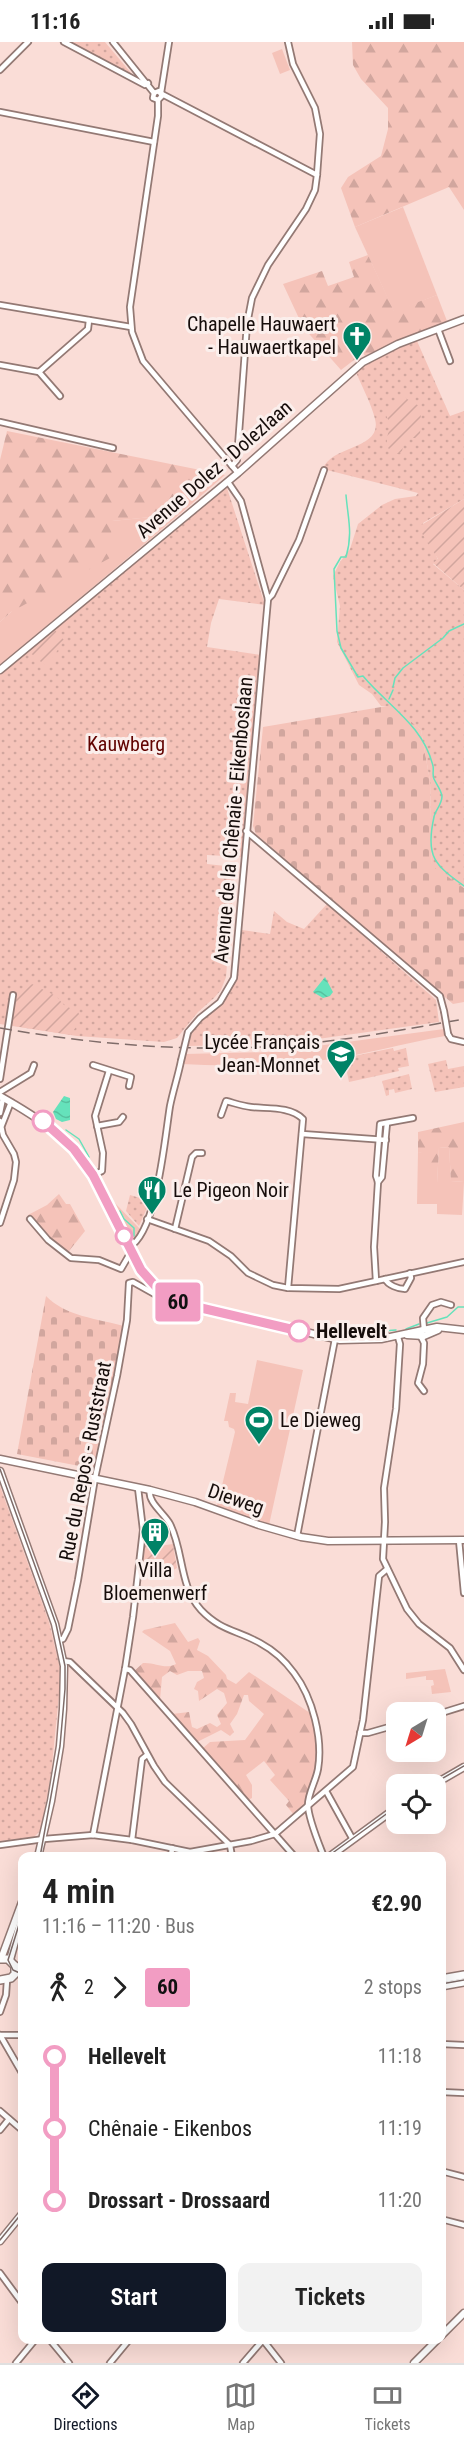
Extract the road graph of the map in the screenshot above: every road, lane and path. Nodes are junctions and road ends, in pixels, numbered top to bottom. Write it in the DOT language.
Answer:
graph roads {
  1 [pos="28,42"];
  2 [pos="64,42"];
  3 [pos="113,42"];
  4 [pos="169,42"];
  5 [pos="288,42"];
  6 [pos="0,70"];
  7 [pos="148,84"];
  8 [pos="159,95"];
  9 [pos="0,112"];
  10 [pos="154,142"];
  11 [pos="317,175"];
  12 [pos="0,304"];
  13 [pos="464,319"];
  14 [pos="89,320"];
  15 [pos="131,327"];
  16 [pos="438,329"];
  17 [pos="450,361"];
  18 [pos="0,365"];
  19 [pos="39,372"];
  20 [pos="60,396"];
  21 [pos="0,422"];
  22 [pos="113,448"];
  23 [pos="232,466"];
  24 [pos="324,470"];
  25 [pos="238,473"];
  26 [pos="228,482"];
  27 [pos="268,599"];
  28 [pos="0,670"];
  29 [pos="246,831"];
  30 [pos="13,995"];
  31 [pos="464,1042"];
  32 [pos="34,1065"];
  33 [pos="93,1065"];
  34 [pos="133,1069"];
  35 [pos="109,1071"];
  36 [pos="131,1077"];
  37 [pos="0,1079"];
  38 [pos="129,1086"];
  39 [pos="1,1095"];
  40 [pos="11,1102"];
  41 [pos="0,1113"];
  42 [pos="221,1115"];
  43 [pos="123,1117"];
  44 [pos="413,1118"];
  45 [pos="387,1122"];
  46 [pos="1,1125"];
  47 [pos="98,1126"];
  48 [pos="303,1134"];
  49 [pos="379,1140"];
  50 [pos="386,1140"];
  51 [pos="202,1153"];
  52 [pos="93,1175"];
  53 [pos="378,1182"];
  54 [pos="0,1201"];
  55 [pos="7,1203"];
  56 [pos="30,1219"];
  57 [pos="147,1219"];
  58 [pos="0,1223"];
  59 [pos="175,1229"];
  60 [pos="129,1247"];
  61 [pos="133,1254"];
  62 [pos="464,1262"];
  63 [pos="458,1264"];
  64 [pos="462,1269"];
  65 [pos="410,1273"];
  66 [pos="385,1279"];
  67 [pos="376,1281"];
  68 [pos="288,1288"];
  69 [pos="162,1293"];
  70 [pos="451,1305"];
  71 [pos="464,1330"];
  72 [pos="424,1332"];
  73 [pos="401,1336"];
  74 [pos="335,1339"];
  75 [pos="424,1342"];
  76 [pos="424,1391"];
  77 [pos="0,1459"];
  78 [pos="0,1471"];
  79 [pos="95,1478"];
  80 [pos="138,1488"];
  81 [pos="150,1490"];
  82 [pos="297,1536"];
  83 [pos="461,1540"];
  84 [pos="385,1542"];
  85 [pos="386,1570"];
  86 [pos="464,1593"];
  87 [pos="59,1640"];
  88 [pos="64,1663"];
  89 [pos="125,1669"];
  90 [pos="464,1670"];
  91 [pos="464,1706"];
  92 [pos="117,1707"];
  93 [pos="446,1712"];
  94 [pos="386,1728"];
  95 [pos="360,1733"];
  96 [pos="147,1755"];
  97 [pos="464,1767"];
  98 [pos="446,1777"];
  99 [pos="326,1791"];
  100 [pos="308,1807"];
  101 [pos="386,1815"];
  102 [pos="275,1834"];
  103 [pos="93,1835"];
  104 [pos="352,1838"];
  105 [pos="43,1839"];
  106 [pos="132,1840"];
  107 [pos="0,1845"];
  108 [pos="230,1845"];
  109 [pos="172,1848"];
  110 [pos="180,1850"];
  111 [pos="40,1852"];
  112 [pos="172,1852"];
  113 [pos="231,1852"];
  114 [pos="291,1852"];
  115 [pos="322,1852"];
  116 [pos="335,1852"];
  117 [pos="18,1911"];
  118 [pos="18,1938"];
  119 [pos="3,1947"];
  120 [pos="1,1959"];
  121 [pos="10,1960"];
  122 [pos="18,1967"];
  123 [pos="18,1970"];
  124 [pos="464,1975"];
  125 [pos="446,1978"];
  126 [pos="6,1979"];
  127 [pos="464,1982"];
  128 [pos="446,1985"];
  129 [pos="0,2012"];
  130 [pos="0,2035"];
  131 [pos="18,2035"];
  132 [pos="446,2044"];
  133 [pos="464,2045"];
  134 [pos="18,2066"];
  135 [pos="446,2092"];
  136 [pos="464,2093"];
  137 [pos="0,2111"];
  138 [pos="9,2119"];
  139 [pos="18,2127"];
  140 [pos="0,2130"];
  141 [pos="446,2172"];
  142 [pos="464,2177"];
  143 [pos="18,2219"];
  144 [pos="446,2220"];
  145 [pos="464,2225"];
  146 [pos="0,2241"];
  147 [pos="0,2273"];
  148 [pos="18,2298"];
  149 [pos="464,2313"];
  150 [pos="446,2331"];
  151 [pos="32,2344"];
  152 [pos="53,2344"];
  153 [pos="126,2344"];
  154 [pos="260,2344"];
  155 [pos="266,2344"];
  156 [pos="433,2344"];
  157 [pos="16,2363"];
  158 [pos="69,2363"];
  159 [pos="110,2363"];
  160 [pos="243,2363"];
  161 [pos="281,2363"];
  162 [pos="414,2363"];
  1 -- 6 [label="street"];
  2 -- 7 [label="street"];
  3 -- 7 [label="street"];
  4 -- 8 [label="street"];
  5 -- 11 [label="street"];
  7 -- 8 [label="street"];
  8 -- 10 [label="street"];
  8 -- 11 [label="street"];
  9 -- 10 [label="street"];
  10 -- 15 [label="street"];
  11 -- 23 [label="street"];
  12 -- 14 [label="street"];
  13 -- 16 [label="street, Avenue Dolez - Dolezlaan"];
  14 -- 15 [label="street"];
  14 -- 19 [label="street"];
  15 -- 23 [label="street"];
  16 -- 17 [label="street"];
  16 -- 25 [label="street, Avenue Dolez - Dolezlaan"];
  18 -- 19 [label="street"];
  19 -- 20 [label="street"];
  21 -- 22 [label="street"];
  23 -- 25 [label="street"];
  24 -- 27 [label="street"];
  25 -- 26 [label="street, Avenue Dolez - Dolezlaan"];
  26 -- 27 [label="street, Avenue de la Chênaie - Eikenboslaan"];
  26 -- 28 [label="street, Avenue Dolez - Dolezlaan"];
  27 -- 29 [label="street, Avenue de la Chênaie - Eikenboslaan"];
  29 -- 31 [label="street, bridge"];
  29 -- 57 [label="street, Avenue de la Chênaie - Eikenboslaan, bridge"];
  30 -- 37 [label="street"];
  32 -- 39 [label="street"];
  33 -- 35 [label="street"];
  34 -- 36 [label="street"];
  35 -- 36 [label="street"];
  35 -- 47 [label="street"];
  36 -- 38 [label="street"];
  39 -- 40 [label="street"];
  39 -- 41 [label="street"];
  40 -- 46 [label="street"];
  40 -- 52 [label="street"];
  42 -- 48 [label="street"];
  43 -- 47 [label="street"];
  44 -- 45 [label="street"];
  45 -- 49 [label="street"];
  45 -- 50 [label="street"];
  46 -- 55 [label="street"];
  47 -- 52 [label="street"];
  48 -- 49 [label="street"];
  48 -- 68 [label="street"];
  49 -- 50 [label="street"];
  49 -- 53 [label="street"];
  50 -- 53 [label="street"];
  51 -- 59 [label="street"];
  52 -- 60 [label="street"];
  53 -- 67 [label="street"];
  54 -- 55 [label="street"];
  55 -- 58 [label="street"];
  56 -- 61 [label="street"];
  57 -- 59 [label="street"];
  57 -- 60 [label="street, Avenue de la Chênaie - Eikenboslaan"];
  59 -- 68 [label="street"];
  60 -- 61 [label="street"];
  61 -- 69 [label="street"];
  62 -- 63 [label="street"];
  63 -- 64 [label="street"];
  63 -- 65 [label="street"];
  65 -- 66 [label="street"];
  65 -- 66 [label="street"];
  66 -- 67 [label="street"];
  67 -- 68 [label="street"];
  69 -- 74 [label="street"];
  69 -- 79 [label="street, Rue du Repos - Ruststraat"];
  70 -- 72 [label="street"];
  71 -- 72 [label="street"];
  72 -- 73 [label="street"];
  72 -- 75 [label="street"];
  72 -- 75 [label="street"];
  73 -- 74 [label="street"];
  73 -- 84 [label="street"];
  74 -- 82 [label="street"];
  75 -- 76 [label="street"];
  77 -- 79 [label="street, Dieweg"];
  78 -- 87 [label="street"];
  79 -- 80 [label="street, Dieweg"];
  79 -- 87 [label="street, Rue du Repos - Ruststraat"];
  80 -- 81 [label="street, Dieweg"];
  80 -- 89 [label="street"];
  81 -- 82 [label="street, Dieweg"];
  81 -- 100 [label="street"];
  82 -- 84 [label="street, Dieweg"];
  83 -- 84 [label="street, Dieweg"];
  83 -- 86 [label="street"];
  84 -- 85 [label="street"];
  85 -- 90 [label="street"];
  85 -- 95 [label="street"];
  87 -- 88 [label="street"];
  88 -- 92 [label="street"];
  88 -- 105 [label="street"];
  89 -- 92 [label="street"];
  89 -- 102 [label="street"];
  91 -- 93 [label="street"];
  92 -- 96 [label="street"];
  92 -- 103 [label="street"];
  94 -- 95 [label="street"];
  95 -- 99 [label="street"];
  96 -- 106 [label="street"];
  96 -- 108 [label="street"];
  97 -- 98 [label="street"];
  99 -- 100 [label="street"];
  99 -- 104 [label="street"];
  100 -- 102 [label="street"];
  100 -- 115 [label="street"];
  101 -- 104 [label="street"];
  102 -- 108 [label="street"];
  102 -- 114 [label="street"];
  103 -- 105 [label="street"];
  103 -- 106 [label="street"];
  104 -- 116 [label="street"];
  105 -- 107 [label="street"];
  105 -- 111 [label="street"];
  106 -- 109 [label="street"];
  108 -- 110 [label="street"];
  108 -- 113 [label="street"];
  109 -- 110 [label="street"];
  109 -- 112 [label="street"];
  117 -- 119 [label="street"];
  118 -- 121 [label="street"];
  119 -- 120 [label="street"];
  120 -- 121 [label="main road"];
  121 -- 122 [label="main road"];
  123 -- 126 [label="main road"];
  124 -- 125 [label="main road"];
  126 -- 129 [label="street"];
  127 -- 128 [label="main road"];
  130 -- 131 [label="street"];
  130 -- 134 [label="street"];
  132 -- 133 [label="street"];
  135 -- 136 [label="street"];
  137 -- 138 [label="street"];
  138 -- 139 [label="street"];
  138 -- 140 [label="street"];
  141 -- 142 [label="street"];
  143 -- 146 [label="street"];
  144 -- 145 [label="street"];
  147 -- 148 [label="street"];
  149 -- 150 [label="street"];
  151 -- 157 [label="street"];
  152 -- 158 [label="street"];
  153 -- 159 [label="street"];
  154 -- 160 [label="street"];
  155 -- 161 [label="street"];
  156 -- 162 [label="street"];
}
